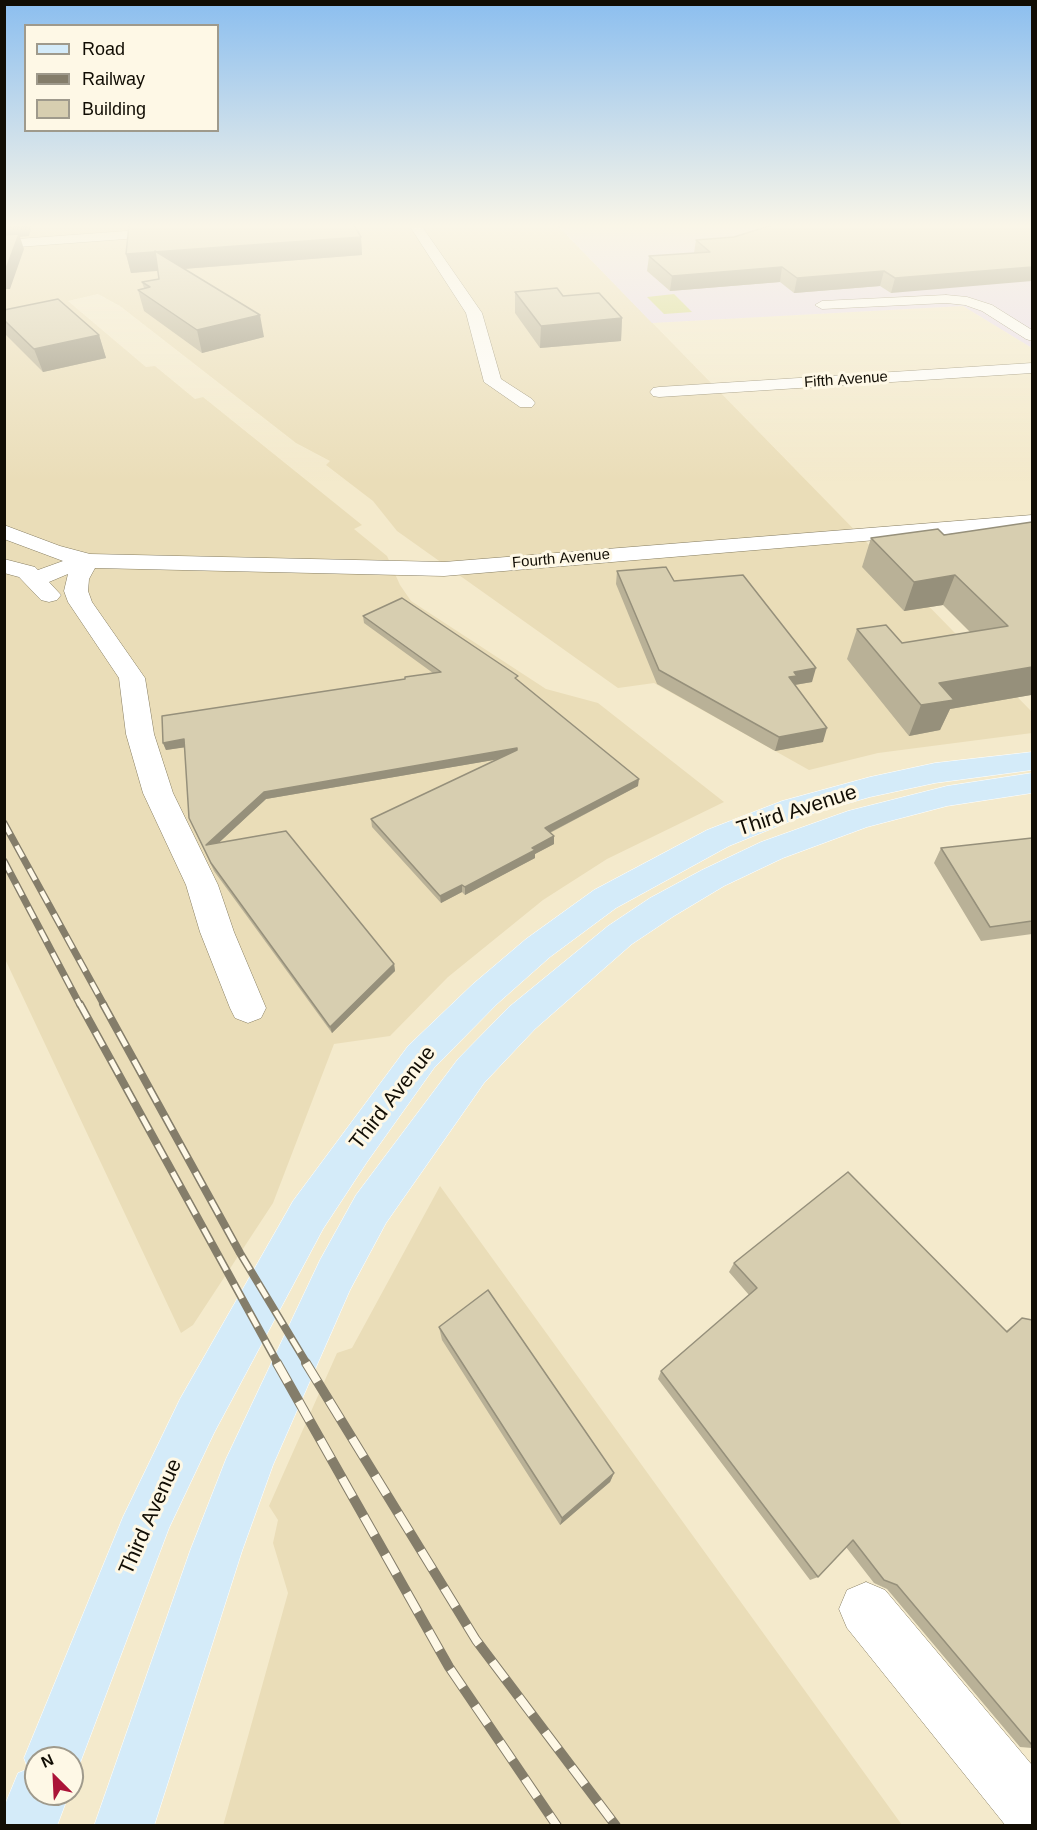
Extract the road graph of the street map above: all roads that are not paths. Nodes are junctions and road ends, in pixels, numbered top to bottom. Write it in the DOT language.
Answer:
graph roads {
  1 [pos="472,310"];
  2 [pos="991,310"];
  3 [pos="1032,336"];
  4 [pos="1032,368"];
  5 [pos="658,392"];
  6 [pos="526,403"];
  7 [pos="1032,521"];
  8 [pos="4,531"];
  9 [pos="89,561"];
  10 [pos="4,566"];
  11 [pos="34,580"];
  12 [pos="80,602"];
  13 [pos="1032,761"];
  14 [pos="1032,783"];
  15 [pos="248,1008"];
  16 [pos="866,1610"];
  17 [pos="58,1746"];
  18 [pos="34,1806"];
  19 [pos="1032,1811"];
  20 [pos="27,1826"];
  21 [pos="124,1826"];
  1 -- 6 [label="street"];
  2 -- 3 [label="street"];
  4 -- 5 [label="street, Fifth Avenue"];
  7 -- 9 [label="street, Fourth Avenue"];
  8 -- 9 [label="street"];
  9 -- 11 [label="street"];
  9 -- 12 [label="street"];
  10 -- 11 [label="street"];
  11 -- 12 [label="street"];
  12 -- 15 [label="street"];
  13 -- 17 [label="main road, Third Avenue"];
  14 -- 21 [label="main road, Third Avenue"];
  16 -- 19 [label="street"];
  18 -- 20 [label="main road"];
}
